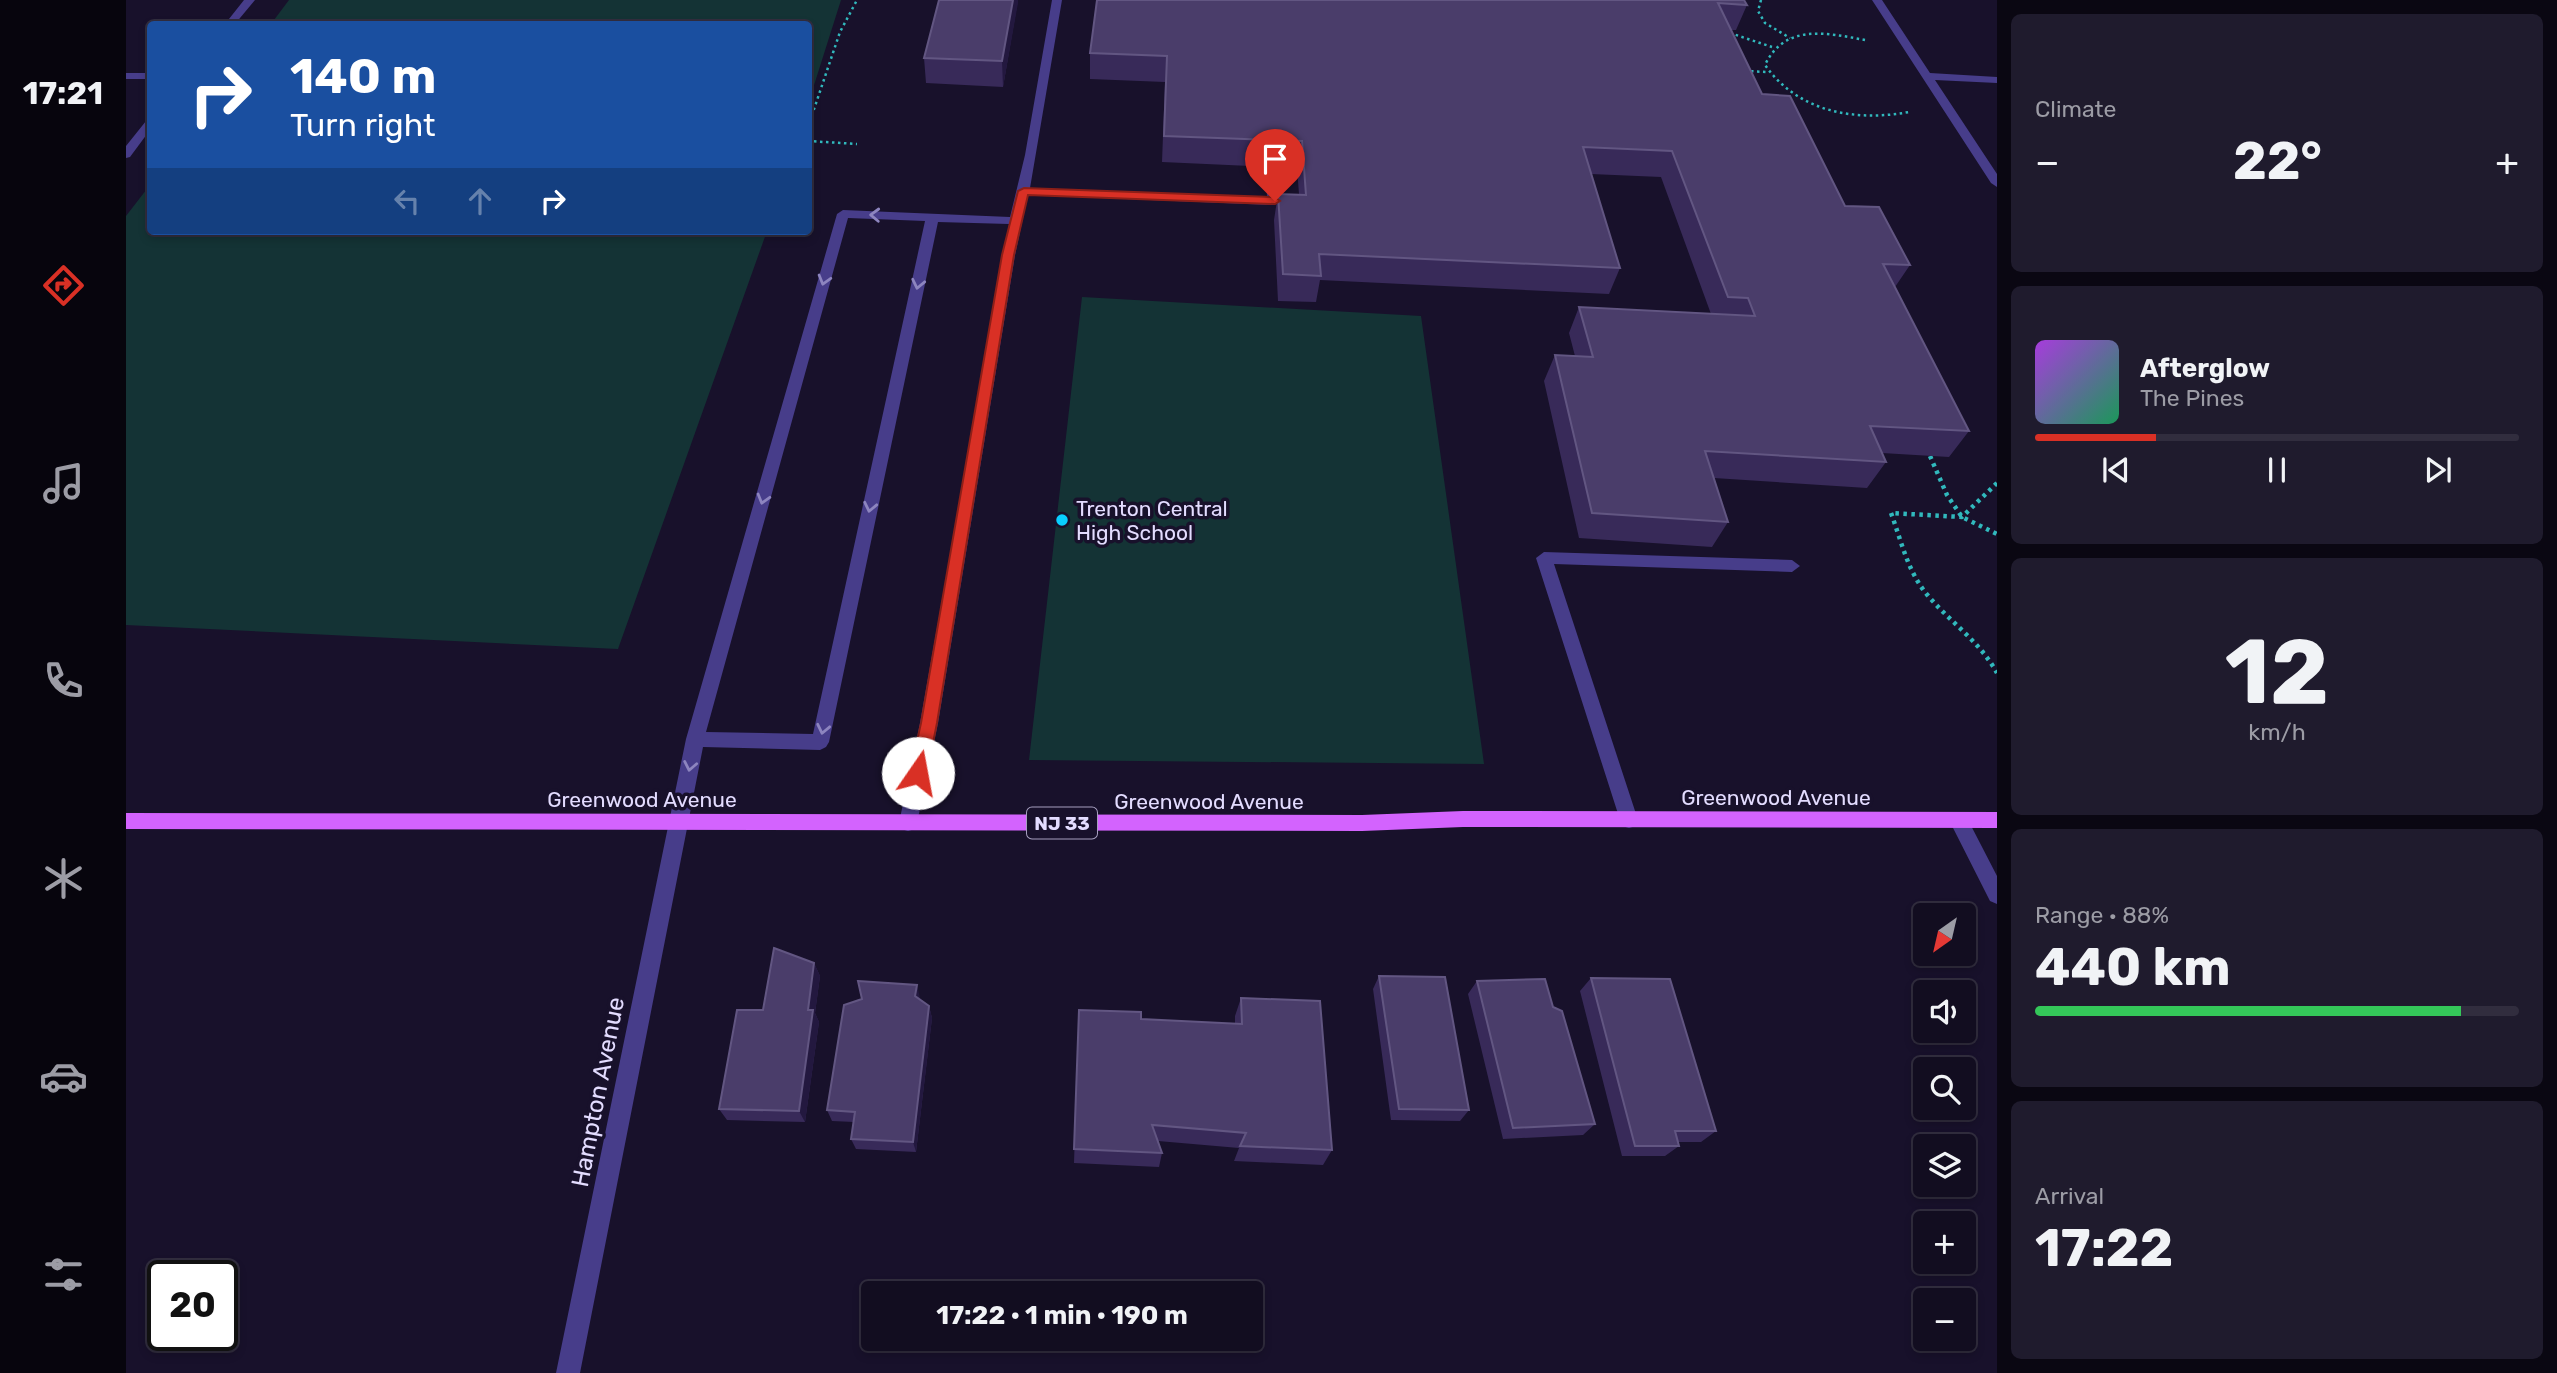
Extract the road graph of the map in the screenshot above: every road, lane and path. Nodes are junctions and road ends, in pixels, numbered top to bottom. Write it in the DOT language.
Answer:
graph roads {
  1 [pos="250,0"];
  2 [pos="857,0"];
  3 [pos="1057,0"];
  4 [pos="1761,0"];
  5 [pos="1877,0"];
  6 [pos="232,21"];
  7 [pos="1726,29"];
  8 [pos="1790,38"];
  9 [pos="1865,40"];
  10 [pos="1772,47"];
  11 [pos="1737,71"];
  12 [pos="1769,72"];
  13 [pos="126,76"];
  14 [pos="147,76"];
  15 [pos="1927,76"];
  16 [pos="1997,80"];
  17 [pos="1801,98"];
  18 [pos="1791,102"];
  19 [pos="1909,112"];
  20 [pos="812,115"];
  21 [pos="147,127"];
  22 [pos="812,141"];
  23 [pos="857,144"];
  24 [pos="126,153"];
  25 [pos="1272,172"];
  26 [pos="1997,183"];
  27 [pos="1024,191"];
  28 [pos="932,218"];
  29 [pos="1017,221"];
  30 [pos="1930,456"];
  31 [pos="1997,483"];
  32 [pos="1962,517"];
  33 [pos="1997,534"];
  34 [pos="1792,566"];
  35 [pos="1997,673"];
  36 [pos="695,739"];
  37 [pos="1629,820"];
  38 [pos="1958,820"];
  39 [pos="1997,820"];
  40 [pos="126,821"];
  41 [pos="680,821"];
  42 [pos="908,823"];
  43 [pos="1997,895"];
  44 [pos="568,1373"];
  1 -- 6 [label="street"];
  2 -- 20 [label="path"];
  3 -- 27 [label="street"];
  4 -- 8 [label="path"];
  5 -- 15 [label="street"];
  7 -- 10 [label="path"];
  8 -- 9 [label="path"];
  8 -- 10 [label="path"];
  10 -- 12 [label="path"];
  11 -- 12 [label="path"];
  12 -- 17 [label="path"];
  13 -- 14 [label="street"];
  15 -- 16 [label="street"];
  15 -- 26 [label="street"];
  17 -- 18 [label="path"];
  17 -- 19 [label="path"];
  21 -- 24 [label="street"];
  22 -- 23 [label="path"];
  25 -- 27 [label="street"];
  27 -- 29 [label="street"];
  28 -- 29 [label="street"];
  28 -- 36 [label="street, Hampton Avenue, one-way"];
  28 -- 36 [label="street, one-way"];
  29 -- 42 [label="street"];
  30 -- 32 [label="path"];
  31 -- 32 [label="path"];
  32 -- 33 [label="path"];
  32 -- 35 [label="path"];
  34 -- 37 [label="street"];
  36 -- 41 [label="street, Hampton Avenue, one-way"];
  37 -- 38 [label="main road, Greenwood Avenue / NJ 33"];
  37 -- 42 [label="main road, Greenwood Avenue / NJ 33"];
  38 -- 39 [label="main road, Greenwood Avenue / NJ 33"];
  38 -- 43 [label="street"];
  40 -- 41 [label="main road, Greenwood Avenue / NJ 33"];
  41 -- 42 [label="main road, Greenwood Avenue / NJ 33"];
  41 -- 44 [label="street, Hampton Avenue"];
}
